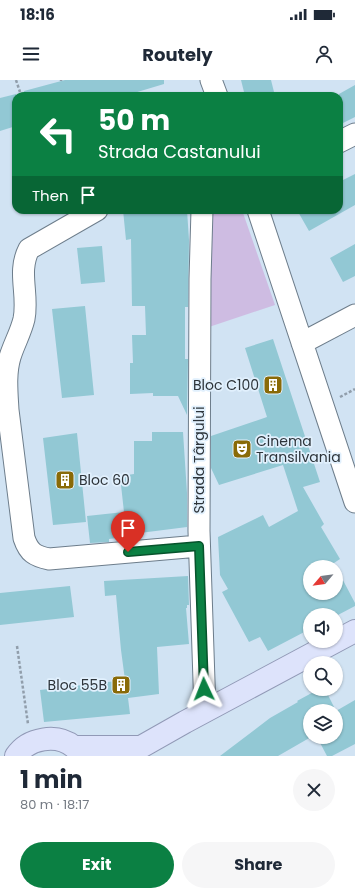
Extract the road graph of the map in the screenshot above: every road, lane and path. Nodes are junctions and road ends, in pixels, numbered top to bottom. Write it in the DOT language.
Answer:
graph roads {
  1 [pos="16,80"];
  2 [pos="212,80"];
  3 [pos="20,92"];
  4 [pos="216,92"];
  5 [pos="355,134"];
  6 [pos="343,140"];
  7 [pos="90,214"];
  8 [pos="202,214"];
  9 [pos="259,214"];
  10 [pos="355,315"];
  11 [pos="302,343"];
  12 [pos="355,502"];
  13 [pos="199,546"];
  14 [pos="355,632"];
  15 [pos="17,646"];
  16 [pos="205,711"];
  17 [pos="28,725"];
  18 [pos="78,751"];
  19 [pos="133,751"];
  20 [pos="11,754"];
  1 -- 3 [label="path"];
  2 -- 4 [label="street"];
  5 -- 6 [label="street"];
  7 -- 13 [label="street"];
  8 -- 13 [label="street, Strada Târgului"];
  9 -- 11 [label="street"];
  10 -- 11 [label="street"];
  11 -- 12 [label="street"];
  13 -- 16 [label="street, Strada Târgului"];
  14 -- 16 [label="main road"];
  15 -- 17 [label="path"];
  16 -- 19 [label="main road"];
  18 -- 19 [label="main road"];
  18 -- 20 [label="main road"];
}
